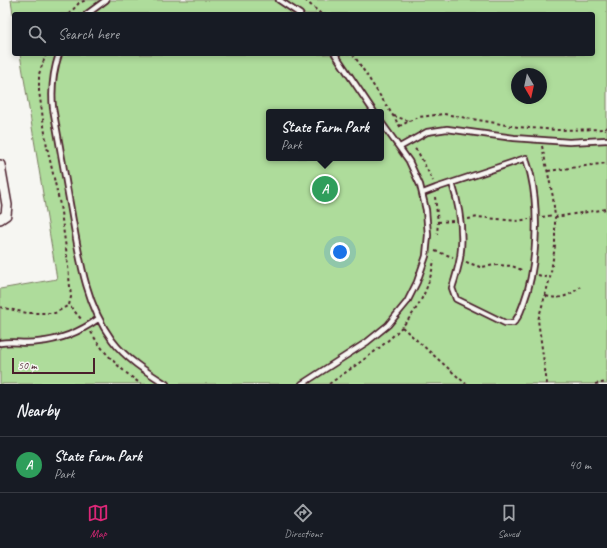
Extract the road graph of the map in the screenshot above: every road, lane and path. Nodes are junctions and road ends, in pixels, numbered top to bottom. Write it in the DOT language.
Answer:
graph roads {
  1 [pos="86,0"];
  2 [pos="279,0"];
  3 [pos="305,0"];
  4 [pos="103,1"];
  5 [pos="71,12"];
  6 [pos="89,12"];
  7 [pos="297,12"];
  8 [pos="319,12"];
  9 [pos="59,56"];
  10 [pos="336,56"];
  11 [pos="353,56"];
  12 [pos="372,109"];
  13 [pos="394,116"];
  14 [pos="409,120"];
  15 [pos="384,126"];
  16 [pos="607,127"];
  17 [pos="607,140"];
  18 [pos="400,147"];
  19 [pos="415,149"];
  20 [pos="607,163"];
  21 [pos="0,165"];
  22 [pos="548,171"];
  23 [pos="452,183"];
  24 [pos="436,188"];
  25 [pos="422,193"];
  26 [pos="3,217"];
  27 [pos="535,218"];
  28 [pos="462,220"];
  29 [pos="438,222"];
  30 [pos="436,236"];
  31 [pos="460,260"];
  32 [pos="531,273"];
  33 [pos="550,278"];
  34 [pos="580,287"];
  35 [pos="546,296"];
  36 [pos="69,305"];
  37 [pos="0,307"];
  38 [pos="98,319"];
  39 [pos="402,326"];
  40 [pos="0,343"];
  41 [pos="607,382"];
  42 [pos="166,384"];
  43 [pos="304,384"];
  44 [pos="329,384"];
  45 [pos="466,384"];
  46 [pos="547,384"];
  47 [pos="595,384"];
  1 -- 5 [label="path"];
  2 -- 7 [label="lane"];
  3 -- 8 [label="path"];
  4 -- 6 [label="lane"];
  9 -- 38 [label="lane"];
  10 -- 12 [label="lane"];
  11 -- 13 [label="path"];
  13 -- 14 [label="path"];
  13 -- 14 [label="path"];
  14 -- 16 [label="path"];
  15 -- 18 [label="lane"];
  17 -- 18 [label="lane"];
  18 -- 25 [label="lane"];
  19 -- 24 [label="path"];
  20 -- 22 [label="path"];
  21 -- 26 [label="street"];
  23 -- 24 [label="lane"];
  23 -- 27 [label="lane"];
  23 -- 28 [label="lane"];
  24 -- 25 [label="lane"];
  24 -- 29 [label="path"];
  25 -- 43 [label="lane"];
  27 -- 28 [label="path"];
  27 -- 32 [label="lane"];
  27 -- 33 [label="path"];
  28 -- 29 [label="path"];
  28 -- 31 [label="lane"];
  29 -- 30 [label="path"];
  31 -- 32 [label="path"];
  31 -- 32 [label="lane"];
  31 -- 39 [label="path"];
  32 -- 33 [label="path"];
  33 -- 35 [label="path"];
  34 -- 35 [label="path"];
  35 -- 46 [label="path"];
  36 -- 37 [label="path"];
  38 -- 40 [label="lane"];
  38 -- 42 [label="lane"];
  39 -- 44 [label="path"];
  39 -- 45 [label="path"];
  41 -- 47 [label="path"];
}
